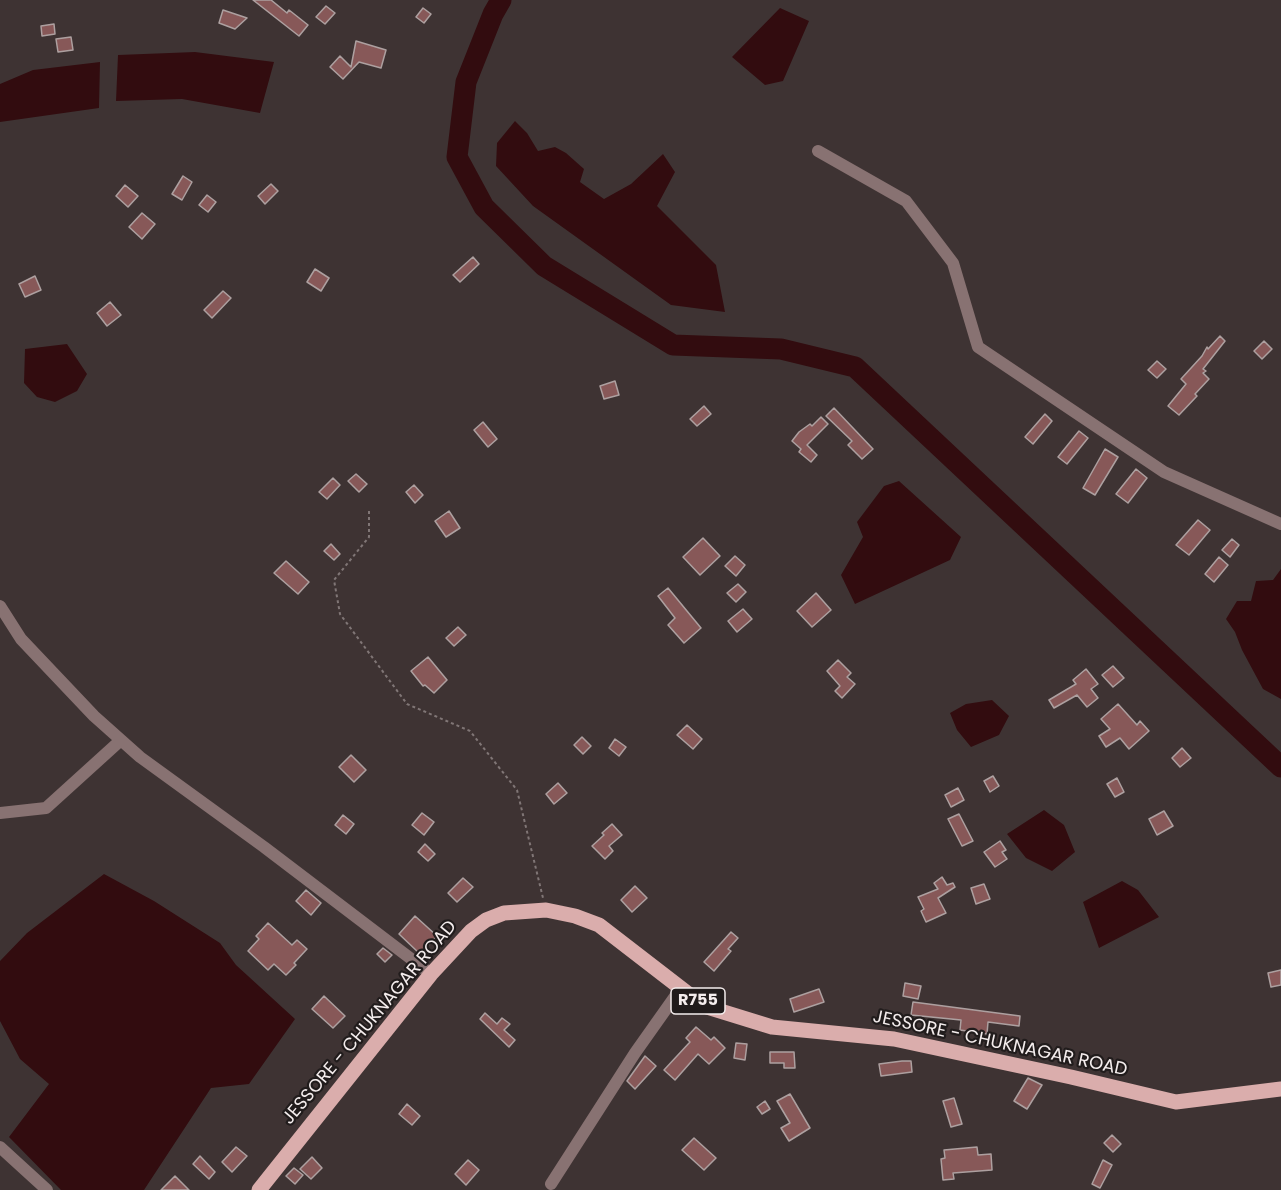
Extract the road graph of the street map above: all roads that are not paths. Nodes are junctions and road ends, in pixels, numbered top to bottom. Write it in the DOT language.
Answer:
graph roads {
  1 [pos="818,151"];
  2 [pos="1281,524"];
  3 [pos="0,606"];
  4 [pos="121,740"];
  5 [pos="0,813"];
  6 [pos="431,974"];
  7 [pos="681,988"];
  8 [pos="1281,1089"];
  9 [pos="0,1147"];
  10 [pos="551,1184"];
  11 [pos="47,1190"];
  12 [pos="259,1190"];
  1 -- 2 [label="street"];
  3 -- 4 [label="street"];
  4 -- 5 [label="street"];
  4 -- 6 [label="street"];
  6 -- 7 [label="main road, JESSORE - CHUKNAGAR ROAD / R755"];
  6 -- 12 [label="main road, JESSORE - CHUKNAGAR ROAD / R755"];
  7 -- 8 [label="main road, JESSORE - CHUKNAGAR ROAD / R755"];
  7 -- 10 [label="street"];
  9 -- 11 [label="street"];
}
